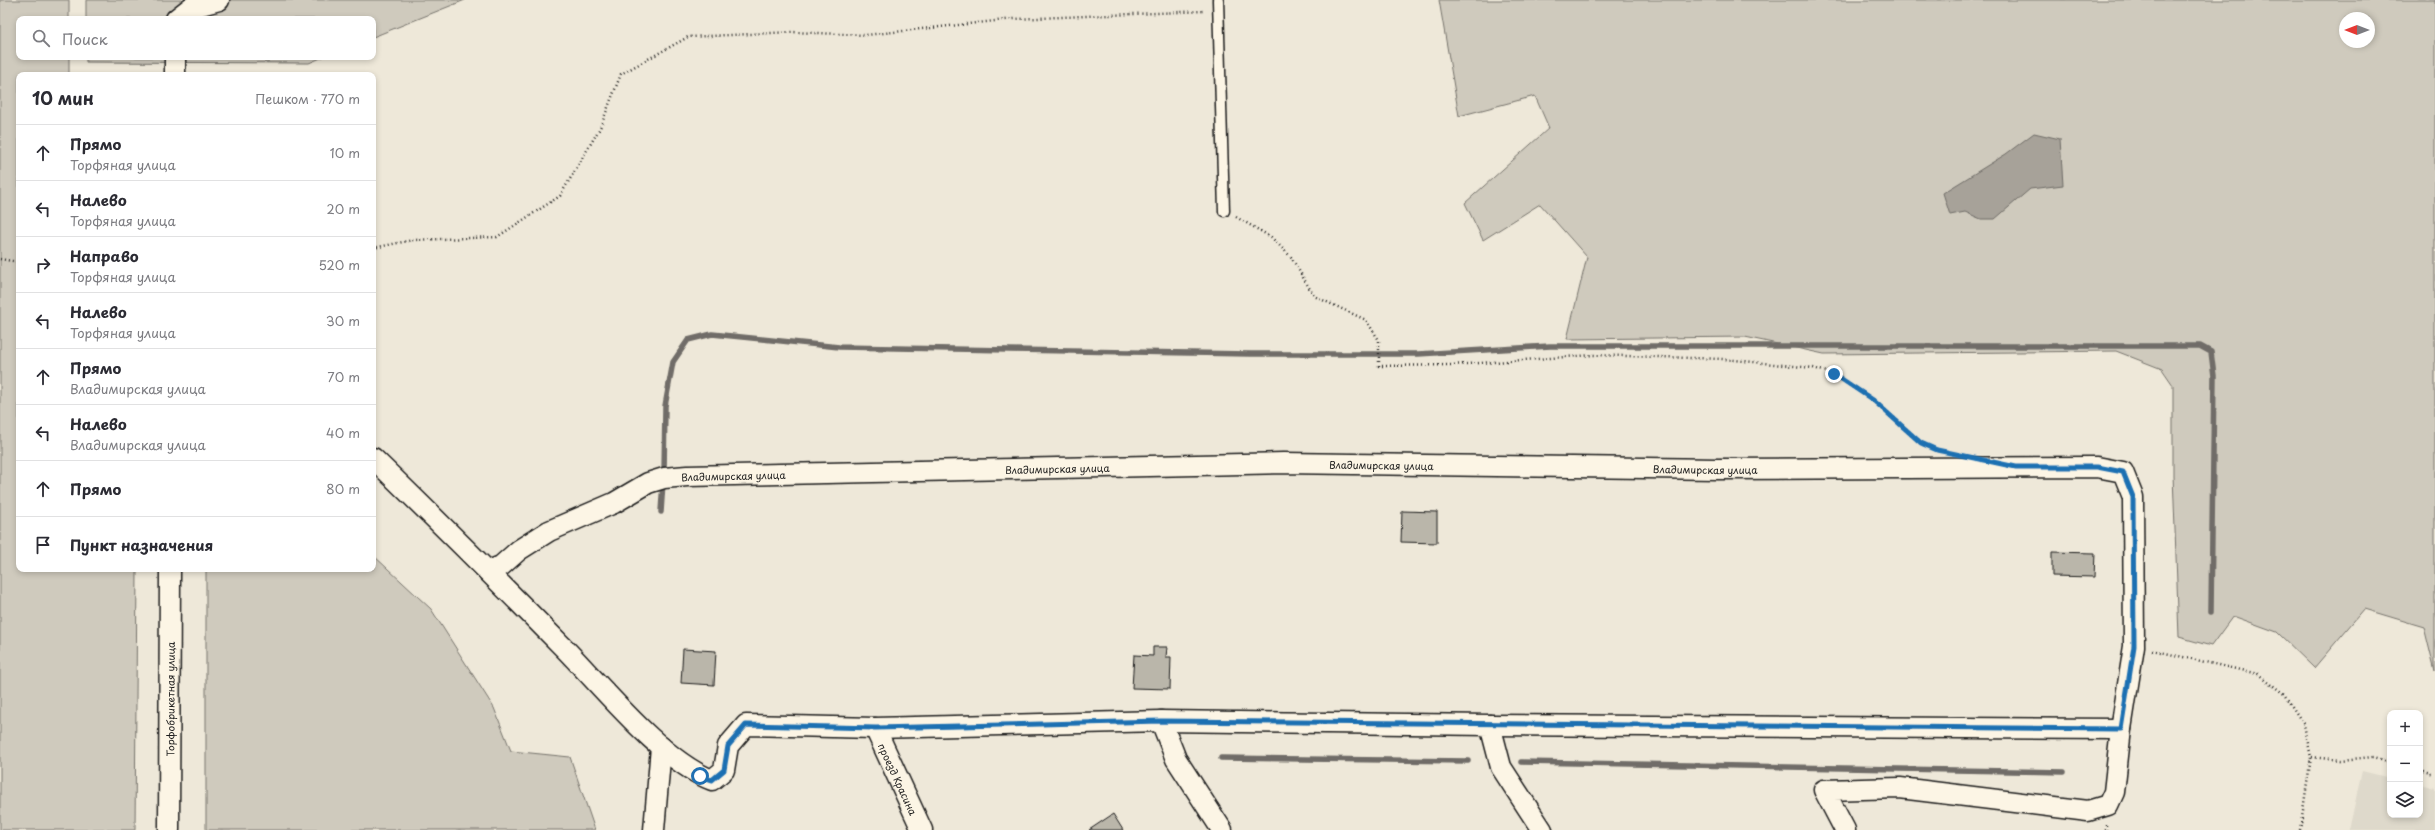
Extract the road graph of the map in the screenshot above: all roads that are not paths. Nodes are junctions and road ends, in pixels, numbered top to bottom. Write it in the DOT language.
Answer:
graph roads {
  1 [pos="176,0"];
  2 [pos="219,0"];
  3 [pos="1218,5"];
  4 [pos="176,16"];
  5 [pos="180,16"];
  6 [pos="175,60"];
  7 [pos="175,72"];
  8 [pos="1224,211"];
  9 [pos="376,461"];
  10 [pos="488,571"];
  11 [pos="170,572"];
  12 [pos="1161,721"];
  13 [pos="1490,725"];
  14 [pos="876,728"];
  15 [pos="2121,729"];
  16 [pos="661,747"];
  17 [pos="169,830"];
  18 [pos="654,830"];
  19 [pos="922,830"];
  20 [pos="1222,830"];
  21 [pos="1542,830"];
  22 [pos="1845,830"];
  1 -- 4 [label="street"];
  2 -- 5 [label="street"];
  3 -- 8 [label="lane"];
  6 -- 7 [label="street"];
  9 -- 10 [label="street"];
  10 -- 15 [label="street, Владимирская улица"];
  10 -- 16 [label="street"];
  11 -- 17 [label="street, Торфобрикетная улица"];
  12 -- 13 [label="street"];
  12 -- 14 [label="street"];
  12 -- 20 [label="street"];
  13 -- 15 [label="street"];
  13 -- 21 [label="street"];
  14 -- 16 [label="street"];
  14 -- 19 [label="street, проезд Красина"];
  15 -- 22 [label="street"];
  16 -- 18 [label="street"];
}
